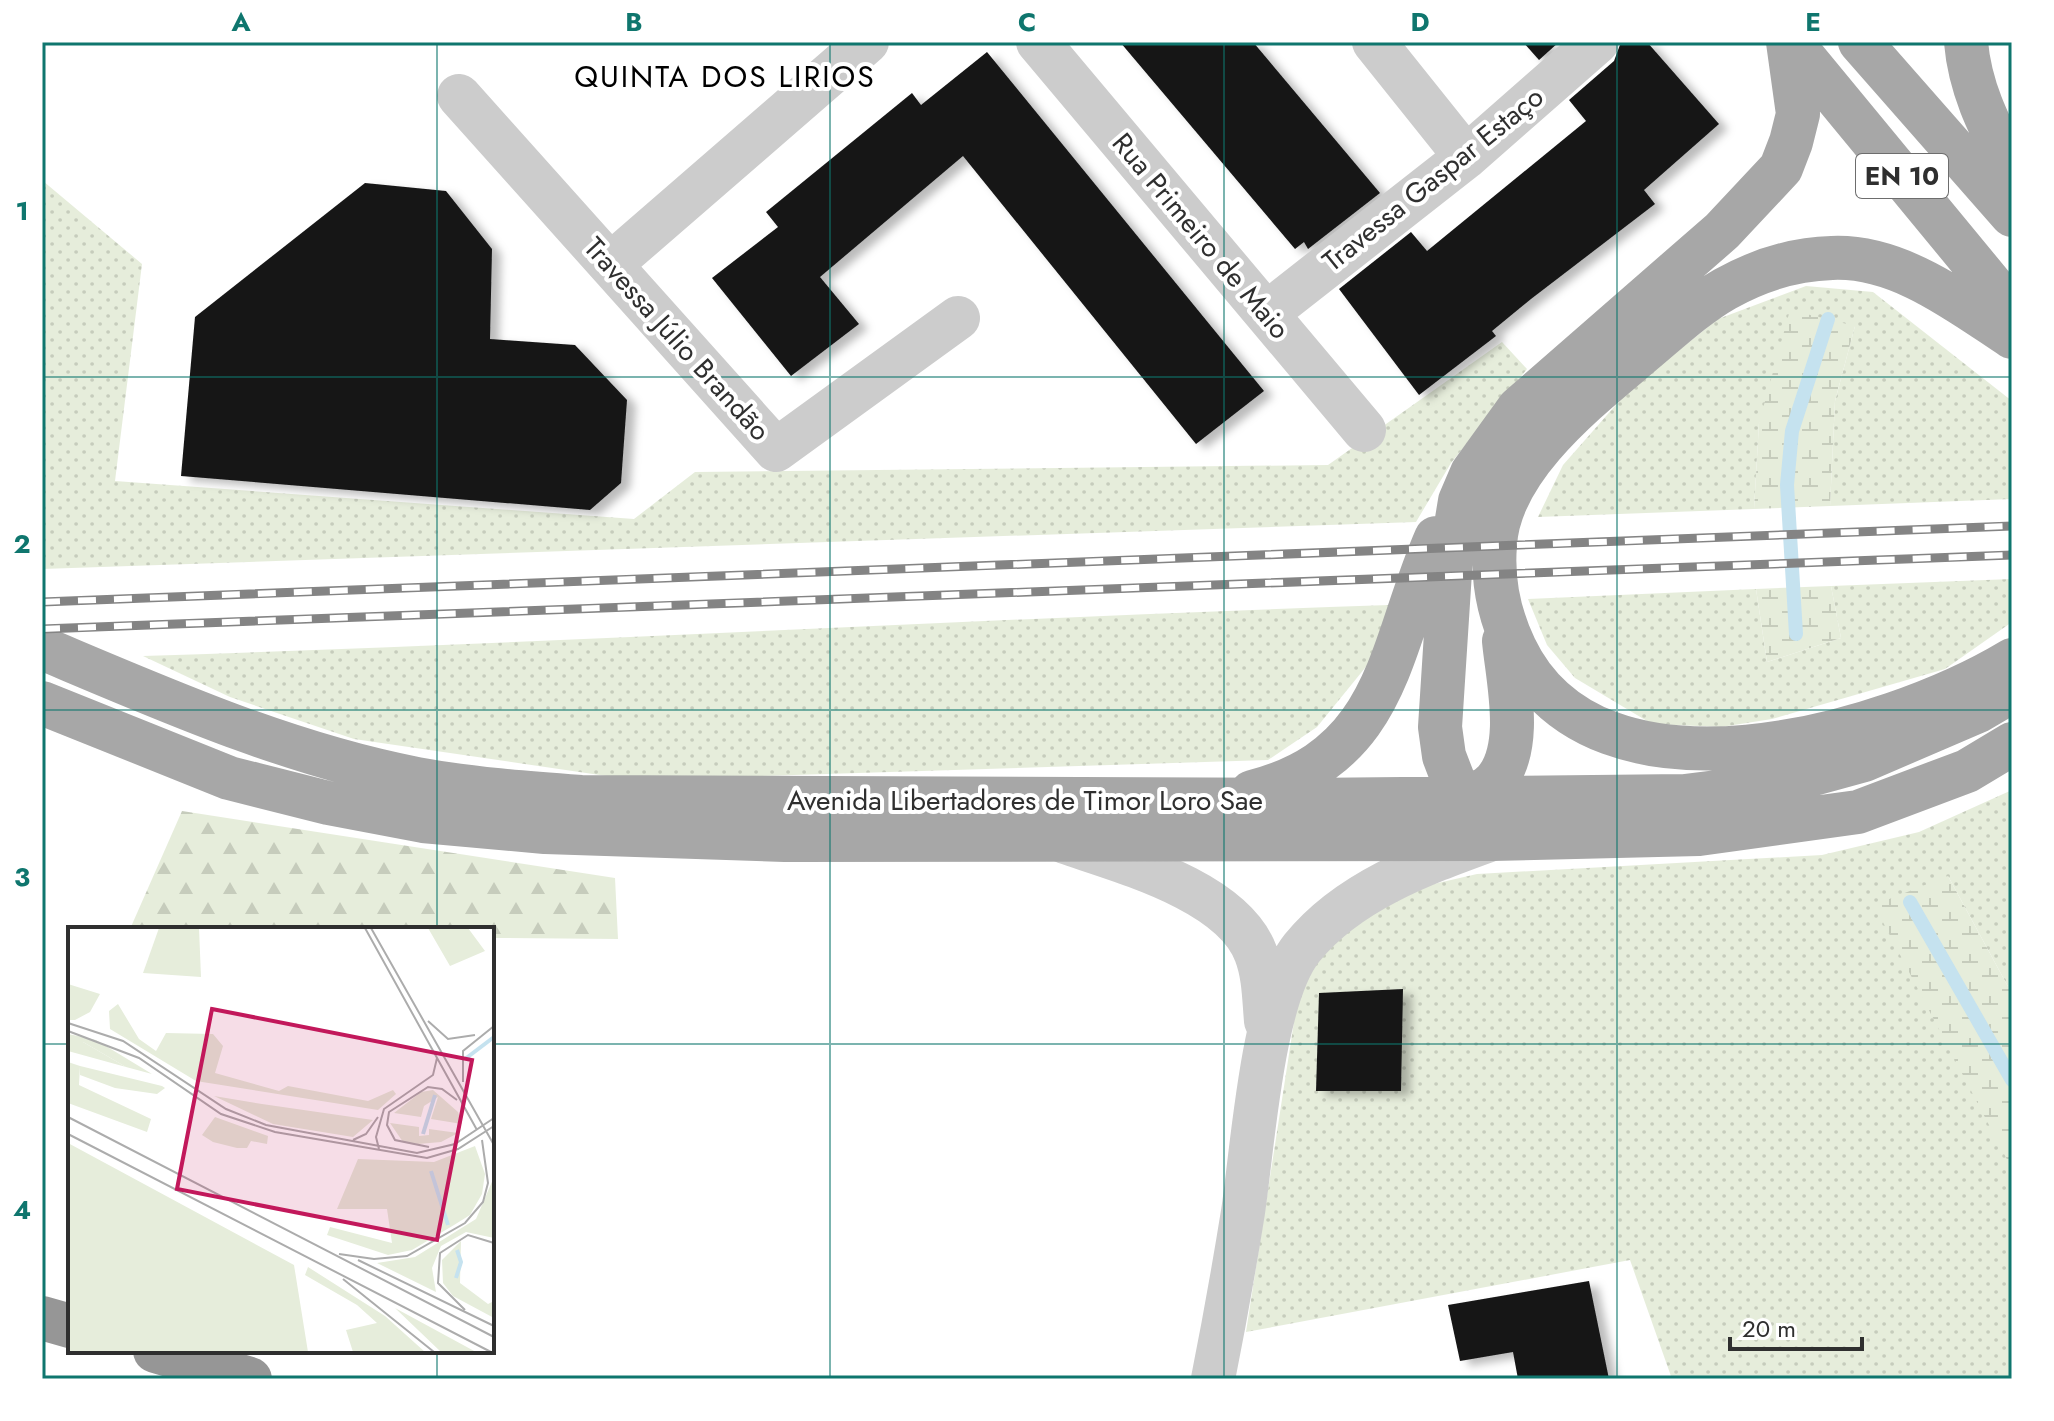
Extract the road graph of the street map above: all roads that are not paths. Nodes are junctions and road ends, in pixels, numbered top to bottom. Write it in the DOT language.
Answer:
graph roads {
  1 [pos="867,42"];
  2 [pos="1038,42"];
  3 [pos="1374,42"];
  4 [pos="1597,42"];
  5 [pos="1790,42"];
  6 [pos="1860,42"];
  7 [pos="1966,42"];
  8 [pos="459,96"];
  9 [pos="1466,157"];
  10 [pos="2012,170"];
  11 [pos="2012,215"];
  12 [pos="611,264"];
  13 [pos="2012,310"];
  14 [pos="1267,313"];
  15 [pos="958,318"];
  16 [pos="2012,337"];
  17 [pos="1364,430"];
  18 [pos="1472,473"];
  19 [pos="1503,621"];
  20 [pos="42,648"];
  21 [pos="2005,680"];
  22 [pos="42,703"];
  23 [pos="2012,744"];
  24 [pos="1470,799"];
  25 [pos="1216,800"];
  26 [pos="1558,836"];
  27 [pos="1375,837"];
  28 [pos="1053,839"];
  29 [pos="1492,839"];
  30 [pos="1267,1039"];
  31 [pos="42,1318"];
  32 [pos="68,1325"];
  33 [pos="162,1353"];
  34 [pos="250,1379"];
  35 [pos="1213,1379"];
  1 -- 12 [label="street"];
  2 -- 14 [label="street, Rua Primeiro de Maio"];
  3 -- 9 [label="street"];
  4 -- 9 [label="street, Travessa Gaspar Estaço"];
  5 -- 13 [label="main road, EN 10"];
  5 -- 18 [label="main road"];
  6 -- 11 [label="main road, EN 10"];
  7 -- 10 [label="main road"];
  8 -- 12 [label="street, Travessa Júlio Brandão"];
  9 -- 14 [label="street, Travessa Gaspar Estaço"];
  12 -- 15 [label="street, Travessa Júlio Brandão"];
  14 -- 17 [label="street, Rua Primeiro de Maio"];
  16 -- 19 [label="main road"];
  18 -- 24 [label="main road"];
  18 -- 25 [label="main road"];
  19 -- 21 [label="main road"];
  19 -- 24 [label="main road"];
  20 -- 25 [label="main road, Avenida Libertadores de Timor Loro Sae"];
  21 -- 24 [label="main road, Avenida Libertadores de Timor Loro Sae"];
  22 -- 28 [label="main road, Avenida Libertadores de Timor Loro Sae"];
  23 -- 26 [label="main road, Avenida Libertadores de Timor Loro Sae"];
  24 -- 25 [label="main road, Avenida Libertadores de Timor Loro Sae"];
  24 -- 26 [label="main road"];
  24 -- 27 [label="main road"];
  26 -- 29 [label="main road, Avenida Libertadores de Timor Loro Sae"];
  27 -- 28 [label="main road, Avenida Libertadores de Timor Loro Sae"];
  27 -- 29 [label="main road, Avenida Libertadores de Timor Loro Sae"];
  28 -- 30 [label="street"];
  29 -- 30 [label="street"];
  30 -- 35 [label="street"];
  31 -- 32 [label="highway"];
  33 -- 34 [label="highway"];
}
